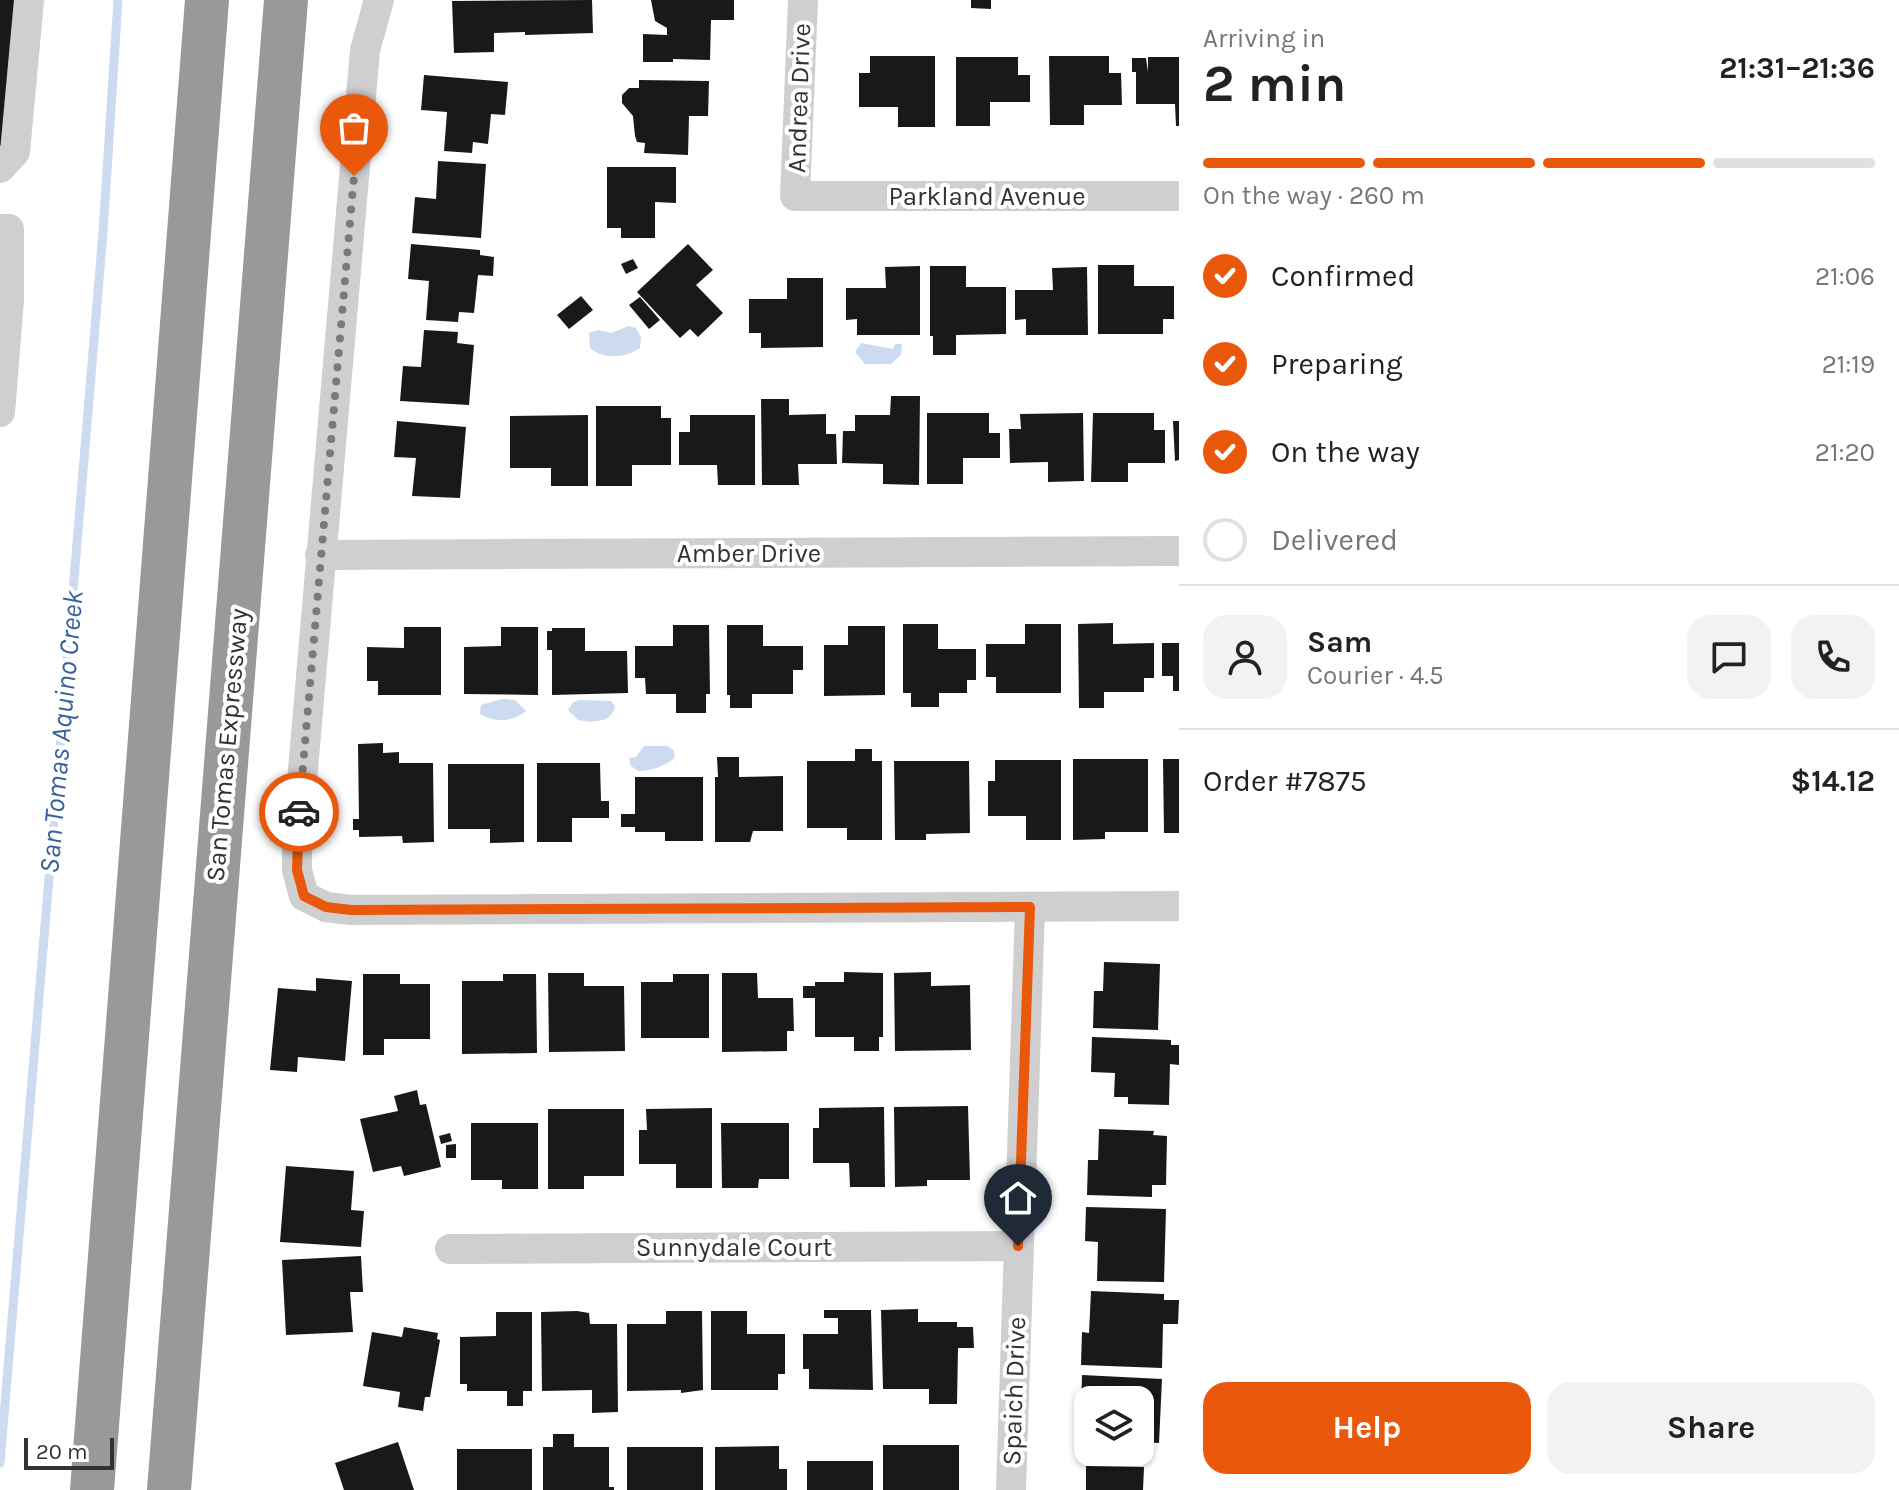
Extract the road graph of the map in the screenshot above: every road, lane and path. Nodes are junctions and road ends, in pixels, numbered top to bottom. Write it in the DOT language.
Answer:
graph roads {
  1 [pos="29,0"];
  2 [pos="207,0"];
  3 [pos="286,0"];
  4 [pos="379,0"];
  5 [pos="803,0"];
  6 [pos="0,168"];
  7 [pos="795,196"];
  8 [pos="1179,196"];
  9 [pos="0,229"];
  10 [pos="0,412"];
  11 [pos="1179,551"];
  12 [pos="320,555"];
  13 [pos="1179,906"];
  14 [pos="1030,907"];
  15 [pos="1018,1246"];
  16 [pos="450,1249"];
  17 [pos="92,1490"];
  18 [pos="169,1490"];
  19 [pos="1011,1490"];
  1 -- 6 [label="street"];
  2 -- 17 [label="highway"];
  3 -- 18 [label="highway, San Tomas Expressway"];
  4 -- 12 [label="street"];
  5 -- 7 [label="street, Andrea Drive"];
  7 -- 8 [label="street, Parkland Avenue"];
  9 -- 10 [label="street"];
  11 -- 12 [label="street, Amber Drive"];
  12 -- 14 [label="street"];
  13 -- 14 [label="street"];
  14 -- 15 [label="street, Spaich Drive"];
  15 -- 16 [label="street, Sunnydale Court"];
  15 -- 19 [label="street, Spaich Drive"];
}
